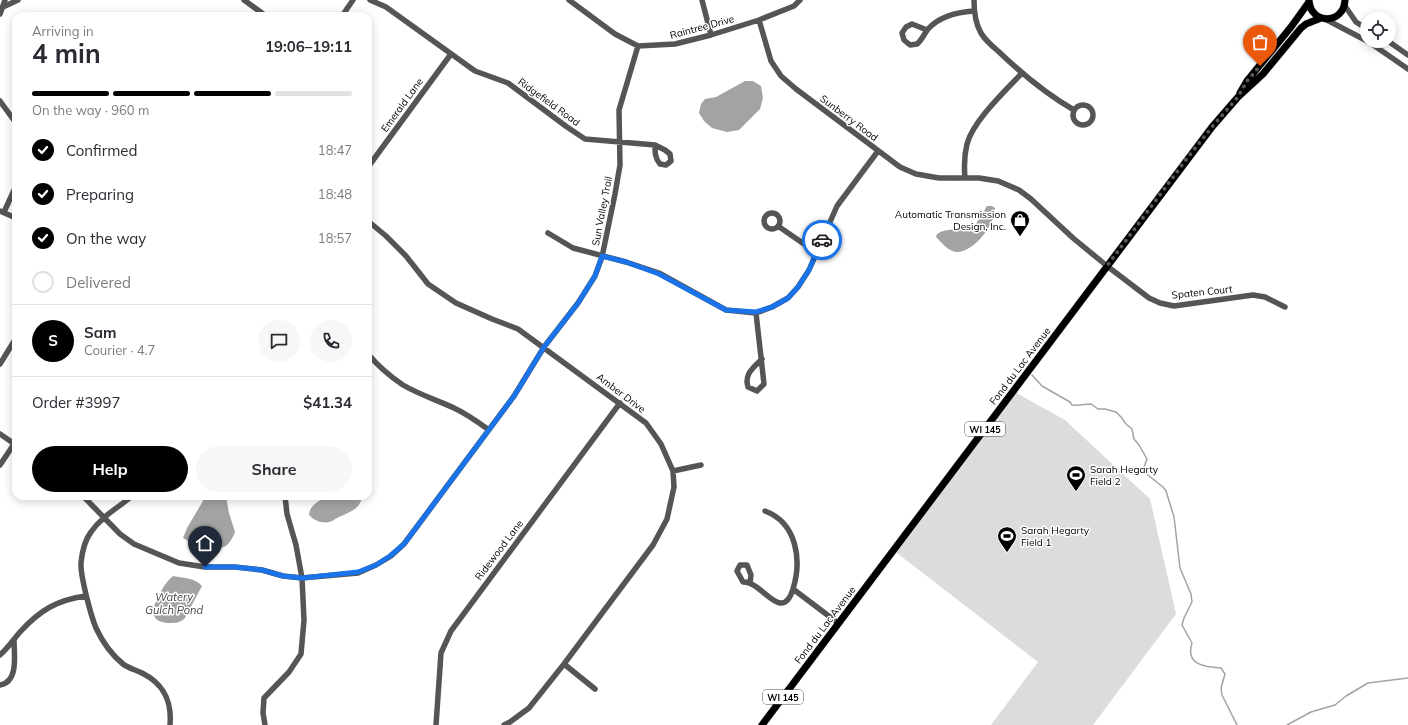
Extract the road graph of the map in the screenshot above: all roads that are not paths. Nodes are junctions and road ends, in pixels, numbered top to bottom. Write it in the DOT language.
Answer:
graph roads {
  1 [pos="5,0"];
  2 [pos="18,0"];
  3 [pos="244,0"];
  4 [pos="353,0"];
  5 [pos="370,0"];
  6 [pos="569,0"];
  7 [pos="702,0"];
  8 [pos="800,0"];
  9 [pos="974,0"];
  10 [pos="1309,1"];
  11 [pos="1345,2"];
  12 [pos="3,7"];
  13 [pos="974,11"];
  14 [pos="260,12"];
  15 [pos="345,12"];
  16 [pos="0,14"];
  17 [pos="1323,18"];
  18 [pos="758,20"];
  19 [pos="1360,25"];
  20 [pos="927,30"];
  21 [pos="711,35"];
  22 [pos="638,46"];
  23 [pos="1396,47"];
  24 [pos="450,54"];
  25 [pos="1408,55"];
  26 [pos="1408,69"];
  27 [pos="1022,73"];
  28 [pos="1238,97"];
  29 [pos="0,101"];
  30 [pos="1074,110"];
  31 [pos="12,118"];
  32 [pos="619,142"];
  33 [pos="655,145"];
  34 [pos="878,151"];
  35 [pos="372,161"];
  36 [pos="965,178"];
  37 [pos="12,193"];
  38 [pos="2,211"];
  39 [pos="12,216"];
  40 [pos="372,224"];
  41 [pos="778,226"];
  42 [pos="548,233"];
  43 [pos="817,251"];
  44 [pos="602,256"];
  45 [pos="1107,266"];
  46 [pos="1285,307"];
  47 [pos="756,312"];
  48 [pos="12,344"];
  49 [pos="544,347"];
  50 [pos="372,358"];
  51 [pos="762,359"];
  52 [pos="0,364"];
  53 [pos="620,403"];
  54 [pos="489,430"];
  55 [pos="0,434"];
  56 [pos="12,443"];
  57 [pos="12,449"];
  58 [pos="0,465"];
  59 [pos="701,465"];
  60 [pos="673,471"];
  61 [pos="87,500"];
  62 [pos="126,500"];
  63 [pos="285,500"];
  64 [pos="765,511"];
  65 [pos="103,517"];
  66 [pos="302,578"];
  67 [pos="750,583"];
  68 [pos="794,589"];
  69 [pos="86,596"];
  70 [pos="838,623"];
  71 [pos="14,640"];
  72 [pos="0,655"];
  73 [pos="564,664"];
  74 [pos="0,685"];
  75 [pos="595,689"];
  76 [pos="170,725"];
  77 [pos="266,725"];
  78 [pos="436,725"];
  79 [pos="504,725"];
  80 [pos="762,725"];
  1 -- 12 [label="street"];
  2 -- 12 [label="street"];
  3 -- 14 [label="street"];
  4 -- 15 [label="street"];
  5 -- 24 [label="street, Ridgefield Road"];
  6 -- 22 [label="street"];
  7 -- 21 [label="street"];
  8 -- 18 [label="street, Raintree Drive"];
  9 -- 13 [label="street"];
  10 -- 17 [label="main road"];
  10 -- 28 [label="main road, Fond du Lac Avenue / WI 145"];
  11 -- 17 [label="main road, WI 145"];
  11 -- 19 [label="street"];
  12 -- 16 [label="street"];
  13 -- 20 [label="street"];
  13 -- 27 [label="street"];
  17 -- 26 [label="street"];
  17 -- 28 [label="main road, Fond du Lac Avenue / WI 145"];
  18 -- 21 [label="street, Raintree Drive"];
  18 -- 34 [label="street, Sunberry Road"];
  20 -- 20 [label="street"];
  21 -- 22 [label="street, Raintree Drive"];
  22 -- 32 [label="street, Sun Valley Trail"];
  23 -- 25 [label="street"];
  24 -- 32 [label="street, Ridgefield Road"];
  24 -- 35 [label="street, Emerald Lane"];
  27 -- 30 [label="street"];
  27 -- 36 [label="street"];
  28 -- 45 [label="main road, Fond du Lac Avenue / WI 145"];
  29 -- 31 [label="street"];
  32 -- 33 [label="street, Ridgefield Road"];
  32 -- 44 [label="street, Sun Valley Trail"];
  34 -- 36 [label="street, Sunberry Road"];
  34 -- 43 [label="street"];
  36 -- 45 [label="street, Sunberry Road"];
  37 -- 38 [label="street"];
  38 -- 39 [label="street"];
  40 -- 49 [label="street, Amber Drive"];
  41 -- 43 [label="street"];
  42 -- 44 [label="street"];
  43 -- 47 [label="street"];
  44 -- 47 [label="street"];
  44 -- 49 [label="street, Sun Valley Trail"];
  45 -- 46 [label="street, Spaten Court"];
  45 -- 70 [label="main road, Fond du Lac Avenue / WI 145"];
  47 -- 51 [label="street"];
  48 -- 52 [label="street"];
  49 -- 53 [label="street, Amber Drive"];
  49 -- 54 [label="street, Sun Valley Trail"];
  50 -- 54 [label="street"];
  51 -- 51 [label="street"];
  53 -- 60 [label="street, Amber Drive"];
  53 -- 78 [label="street, Ridewood Lane"];
  54 -- 66 [label="street, Sun Valley Trail"];
  55 -- 56 [label="street"];
  57 -- 58 [label="street"];
  59 -- 60 [label="street"];
  60 -- 73 [label="street, Amber Drive"];
  61 -- 65 [label="street, Sun Valley Trail"];
  62 -- 65 [label="street"];
  63 -- 66 [label="street"];
  64 -- 68 [label="street"];
  65 -- 66 [label="street, Sun Valley Trail"];
  65 -- 69 [label="street"];
  66 -- 77 [label="street"];
  67 -- 68 [label="street"];
  68 -- 70 [label="street"];
  69 -- 71 [label="street"];
  69 -- 76 [label="street"];
  70 -- 80 [label="main road, Fond du Lac Avenue / WI 145"];
  71 -- 72 [label="street"];
  71 -- 74 [label="street"];
  73 -- 75 [label="street"];
  73 -- 79 [label="street, Amber Drive"];
}
